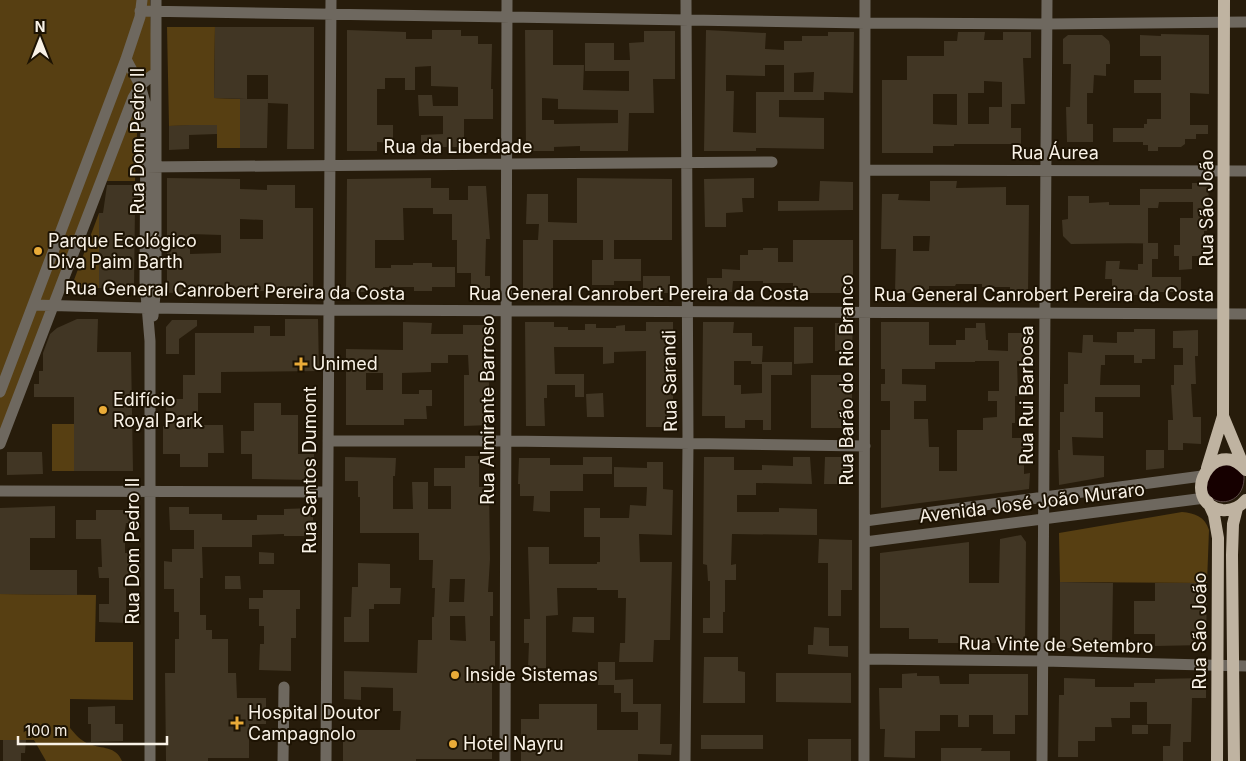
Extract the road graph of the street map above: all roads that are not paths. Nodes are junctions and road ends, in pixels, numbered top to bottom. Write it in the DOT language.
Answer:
graph roads {
  1 [pos="331,0"];
  2 [pos="507,0"];
  3 [pos="686,0"];
  4 [pos="865,0"];
  5 [pos="1047,0"];
  6 [pos="1224,0"];
  7 [pos="141,6"];
  8 [pos="156,6"];
  9 [pos="330,15"];
  10 [pos="506,18"];
  11 [pos="686,21"];
  12 [pos="1224,22"];
  13 [pos="1246,22"];
  14 [pos="865,23"];
  15 [pos="1047,24"];
  16 [pos="126,59"];
  17 [pos="156,73"];
  18 [pos="140,85"];
  19 [pos="772,162"];
  20 [pos="687,163"];
  21 [pos="506,164"];
  22 [pos="330,165"];
  23 [pos="150,166"];
  24 [pos="865,170"];
  25 [pos="1046,170"];
  26 [pos="1224,171"];
  27 [pos="1246,171"];
  28 [pos="33,305"];
  29 [pos="52,306"];
  30 [pos="150,308"];
  31 [pos="329,310"];
  32 [pos="506,310"];
  33 [pos="686,311"];
  34 [pos="865,312"];
  35 [pos="1045,313"];
  36 [pos="1224,314"];
  37 [pos="1246,314"];
  38 [pos="0,392"];
  39 [pos="1223,416"];
  40 [pos="506,440"];
  41 [pos="328,441"];
  42 [pos="688,443"];
  43 [pos="0,444"];
  44 [pos="865,446"];
  45 [pos="1245,469"];
  46 [pos="1205,472"];
  47 [pos="150,490"];
  48 [pos="0,491"];
  49 [pos="327,492"];
  50 [pos="1044,497"];
  51 [pos="1206,500"];
  52 [pos="1241,504"];
  53 [pos="943,511"];
  54 [pos="1044,519"];
  55 [pos="864,521"];
  56 [pos="891,539"];
  57 [pos="864,542"];
  58 [pos="1217,642"];
  59 [pos="1234,642"];
  60 [pos="865,659"];
  61 [pos="1043,661"];
  62 [pos="1216,666"];
  63 [pos="1240,666"];
  64 [pos="284,687"];
  65 [pos="1216,692"];
  66 [pos="1234,692"];
  67 [pos="150,761"];
  68 [pos="283,761"];
  69 [pos="326,761"];
  70 [pos="505,761"];
  71 [pos="685,761"];
  72 [pos="864,761"];
  73 [pos="1042,761"];
  74 [pos="1217,761"];
  75 [pos="1234,761"];
  1 -- 9 [label="street, Rua Santos Dumont"];
  2 -- 10 [label="street, Rua Almirante Barroso"];
  3 -- 11 [label="street, Rua Sarandi"];
  4 -- 14 [label="street, Rua Barão do Rio Branco"];
  5 -- 15 [label="street, Rua Rui Barbosa"];
  6 -- 12 [label="main road, Rua São João"];
  7 -- 8 [label="street"];
  7 -- 16 [label="street"];
  8 -- 9 [label="street"];
  8 -- 17 [label="street, Rua Dom Pedro II"];
  9 -- 10 [label="street"];
  9 -- 22 [label="street, Rua Santos Dumont"];
  10 -- 11 [label="street"];
  10 -- 21 [label="street, Rua Almirante Barroso"];
  11 -- 14 [label="street"];
  11 -- 20 [label="street, Rua Sarandi"];
  12 -- 13 [label="street"];
  12 -- 15 [label="street"];
  12 -- 26 [label="main road, Rua São João"];
  14 -- 15 [label="street"];
  14 -- 24 [label="street, Rua Barão do Rio Branco"];
  15 -- 25 [label="street, Rua Rui Barbosa"];
  16 -- 18 [label="street, Rua Dom Pedro II"];
  16 -- 28 [label="street"];
  17 -- 18 [label="street"];
  17 -- 23 [label="street, Rua Dom Pedro II"];
  18 -- 23 [label="street, Rua Dom Pedro II"];
  18 -- 29 [label="street"];
  19 -- 20 [label="street, Rua da Liberdade"];
  20 -- 21 [label="street, Rua da Liberdade"];
  20 -- 33 [label="street, Rua Sarandi"];
  21 -- 22 [label="street, Rua da Liberdade"];
  21 -- 32 [label="street, Rua Almirante Barroso"];
  22 -- 23 [label="street, Rua da Liberdade"];
  22 -- 31 [label="street, Rua Santos Dumont"];
  23 -- 30 [label="street, Rua Dom Pedro II"];
  24 -- 25 [label="street, Rua Áurea"];
  24 -- 34 [label="street, Rua Barão do Rio Branco"];
  25 -- 26 [label="street, Rua Áurea"];
  25 -- 35 [label="street, Rua Rui Barbosa"];
  26 -- 27 [label="street, Rua Áurea"];
  26 -- 36 [label="main road, Rua São João"];
  28 -- 29 [label="street, Rua General Canrobert Pereira da Costa"];
  28 -- 38 [label="street"];
  29 -- 30 [label="street, Rua General Canrobert Pereira da Costa"];
  29 -- 43 [label="street"];
  30 -- 31 [label="street, Rua General Canrobert Pereira da Costa"];
  30 -- 47 [label="street, Rua Dom Pedro II"];
  31 -- 32 [label="street, Rua General Canrobert Pereira da Costa"];
  31 -- 41 [label="street, Rua Santos Dumont"];
  32 -- 33 [label="street, Rua General Canrobert Pereira da Costa"];
  32 -- 40 [label="street, Rua Almirante Barroso"];
  33 -- 34 [label="street, Rua General Canrobert Pereira da Costa"];
  33 -- 42 [label="street, Rua Sarandi"];
  34 -- 35 [label="street, Rua General Canrobert Pereira da Costa"];
  34 -- 44 [label="street, Rua Barão do Rio Branco"];
  35 -- 36 [label="street, Rua General Canrobert Pereira da Costa"];
  35 -- 50 [label="street, Rua Rui Barbosa"];
  36 -- 37 [label="street, Rua General Canrobert Pereira da Costa"];
  36 -- 39 [label="main road, Rua São João"];
  39 -- 45 [label="main road, Rua São João"];
  39 -- 46 [label="main road, Rua São João"];
  40 -- 41 [label="street"];
  40 -- 42 [label="street"];
  40 -- 70 [label="street, Rua Almirante Barroso"];
  41 -- 49 [label="street, Rua Santos Dumont"];
  42 -- 44 [label="street"];
  42 -- 71 [label="street, Rua Sarandi"];
  44 -- 55 [label="street, Rua Barão do Rio Branco"];
  45 -- 46 [label="main road"];
  46 -- 50 [label="street, Avenida José João Muraro"];
  46 -- 51 [label="main road, Rua São João"];
  47 -- 48 [label="street"];
  47 -- 49 [label="street"];
  47 -- 67 [label="street, Rua Dom Pedro II"];
  49 -- 69 [label="street, Rua Santos Dumont"];
  50 -- 53 [label="street, Avenida José João Muraro"];
  50 -- 54 [label="street, Rua Rui Barbosa"];
  51 -- 52 [label="main road"];
  51 -- 54 [label="street, Avenida José João Muraro"];
  51 -- 58 [label="main road, Rua São João"];
  52 -- 59 [label="main road, Rua São João"];
  53 -- 55 [label="street, Avenida José João Muraro"];
  53 -- 56 [label="street"];
  54 -- 56 [label="street, Avenida José João Muraro"];
  54 -- 61 [label="street, Rua Rui Barbosa"];
  55 -- 57 [label="street, Rua Barão do Rio Branco"];
  56 -- 57 [label="street, Avenida José João Muraro"];
  57 -- 60 [label="street, Rua Barão do Rio Branco"];
  58 -- 59 [label="main road"];
  58 -- 62 [label="main road, Rua São João"];
  59 -- 63 [label="main road, Rua São João"];
  60 -- 61 [label="street, Rua Vinte de Setembro"];
  60 -- 72 [label="street, Rua Barão do Rio Branco"];
  61 -- 62 [label="street, Rua Vinte de Setembro"];
  61 -- 73 [label="street, Rua Rui Barbosa"];
  62 -- 63 [label="street, Rua Vinte de Setembro"];
  62 -- 65 [label="main road, Rua São João"];
  63 -- 66 [label="main road, Rua São João"];
  64 -- 68 [label="street"];
  65 -- 66 [label="main road"];
  65 -- 74 [label="main road, Rua São João"];
  66 -- 75 [label="main road, Rua São João"];
}
